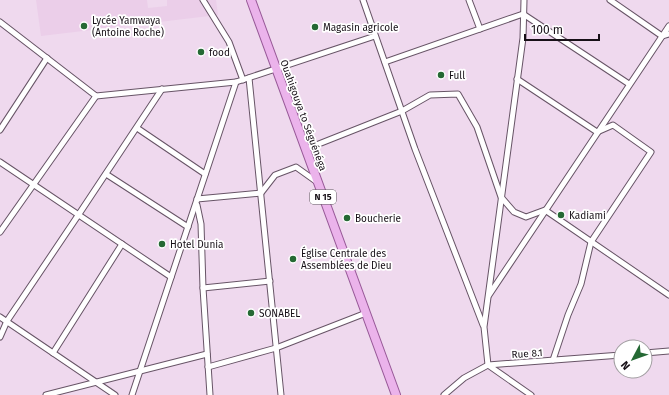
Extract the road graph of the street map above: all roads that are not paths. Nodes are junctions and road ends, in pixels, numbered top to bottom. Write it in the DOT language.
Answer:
graph roads {
  1 [pos="203,0"];
  2 [pos="251,0"];
  3 [pos="362,0"];
  4 [pos="469,0"];
  5 [pos="524,0"];
  6 [pos="610,0"];
  7 [pos="523,14"];
  8 [pos="1,26"];
  9 [pos="669,26"];
  10 [pos="480,29"];
  11 [pos="669,34"];
  12 [pos="375,36"];
  13 [pos="662,36"];
  14 [pos="47,58"];
  15 [pos="385,62"];
  16 [pos="276,69"];
  17 [pos="250,78"];
  18 [pos="517,79"];
  19 [pos="243,80"];
  20 [pos="236,82"];
  21 [pos="629,84"];
  22 [pos="162,89"];
  23 [pos="96,96"];
  24 [pos="402,111"];
  25 [pos="136,128"];
  26 [pos="0,130"];
  27 [pos="597,132"];
  28 [pos="306,149"];
  29 [pos="0,162"];
  30 [pos="106,174"];
  31 [pos="205,174"];
  32 [pos="318,183"];
  33 [pos="34,184"];
  34 [pos="261,193"];
  35 [pos="502,197"];
  36 [pos="197,202"];
  37 [pos="545,210"];
  38 [pos="79,214"];
  39 [pos="188,227"];
  40 [pos="0,232"];
  41 [pos="591,242"];
  42 [pos="122,244"];
  43 [pos="171,277"];
  44 [pos="270,282"];
  45 [pos="203,288"];
  46 [pos="669,295"];
  47 [pos="488,296"];
  48 [pos="366,313"];
  49 [pos="0,316"];
  50 [pos="7,321"];
  51 [pos="484,327"];
  52 [pos="0,337"];
  53 [pos="276,348"];
  54 [pos="669,351"];
  55 [pos="653,352"];
  56 [pos="53,353"];
  57 [pos="207,354"];
  58 [pos="613,356"];
  59 [pos="553,360"];
  60 [pos="488,365"];
  61 [pos="208,367"];
  62 [pos="140,371"];
  63 [pos="96,382"];
  64 [pos="46,395"];
  65 [pos="115,395"];
  66 [pos="132,395"];
  67 [pos="210,395"];
  68 [pos="281,395"];
  69 [pos="396,395"];
  70 [pos="444,395"];
  71 [pos="531,395"];
  1 -- 19 [label="street"];
  2 -- 16 [label="main road, Ouahigouya to Séguénéga / N 15"];
  3 -- 12 [label="street"];
  4 -- 10 [label="street"];
  5 -- 7 [label="street"];
  6 -- 13 [label="street"];
  7 -- 10 [label="street"];
  7 -- 18 [label="street"];
  7 -- 21 [label="street"];
  8 -- 14 [label="street"];
  9 -- 13 [label="street"];
  10 -- 15 [label="street"];
  11 -- 13 [label="street"];
  12 -- 15 [label="street"];
  12 -- 16 [label="street"];
  13 -- 21 [label="street"];
  14 -- 23 [label="street"];
  14 -- 26 [label="street"];
  15 -- 24 [label="street"];
  16 -- 17 [label="street"];
  16 -- 28 [label="main road, Ouahigouya to Séguénéga / N 15"];
  17 -- 19 [label="street"];
  17 -- 34 [label="street"];
  18 -- 27 [label="street"];
  18 -- 35 [label="street"];
  19 -- 20 [label="street"];
  20 -- 22 [label="street"];
  20 -- 31 [label="street"];
  21 -- 27 [label="street"];
  22 -- 23 [label="street"];
  22 -- 25 [label="street"];
  23 -- 33 [label="street"];
  24 -- 28 [label="street"];
  24 -- 35 [label="street"];
  24 -- 51 [label="street"];
  25 -- 30 [label="street"];
  25 -- 31 [label="street"];
  27 -- 37 [label="street"];
  27 -- 41 [label="street"];
  28 -- 32 [label="main road, Ouahigouya to Séguénéga / N 15"];
  29 -- 33 [label="street"];
  30 -- 38 [label="street"];
  30 -- 39 [label="street"];
  31 -- 36 [label="street"];
  32 -- 34 [label="street"];
  32 -- 48 [label="main road, Ouahigouya to Séguénéga / N 15"];
  33 -- 38 [label="street"];
  33 -- 40 [label="street"];
  34 -- 36 [label="street"];
  34 -- 44 [label="street"];
  35 -- 37 [label="street"];
  35 -- 47 [label="street"];
  36 -- 39 [label="street"];
  36 -- 45 [label="street"];
  37 -- 41 [label="street"];
  37 -- 47 [label="street"];
  38 -- 42 [label="street"];
  38 -- 50 [label="street"];
  39 -- 43 [label="street"];
  41 -- 46 [label="street"];
  41 -- 59 [label="street"];
  42 -- 43 [label="street"];
  42 -- 56 [label="street"];
  43 -- 62 [label="street"];
  44 -- 45 [label="street"];
  44 -- 53 [label="street"];
  45 -- 57 [label="street"];
  47 -- 51 [label="street"];
  48 -- 53 [label="street"];
  48 -- 69 [label="main road, Ouahigouya to Séguénéga / N 15"];
  49 -- 50 [label="street"];
  50 -- 52 [label="street"];
  50 -- 56 [label="street"];
  51 -- 60 [label="street"];
  53 -- 61 [label="street"];
  53 -- 68 [label="street"];
  54 -- 55 [label="street"];
  56 -- 63 [label="street"];
  57 -- 61 [label="street"];
  57 -- 62 [label="street"];
  58 -- 59 [label="street, Rue 8.1"];
  59 -- 60 [label="street, Rue 8.1"];
  60 -- 70 [label="street, Rue 8.1"];
  60 -- 71 [label="street"];
  61 -- 67 [label="street"];
  62 -- 63 [label="street"];
  62 -- 66 [label="street"];
  63 -- 64 [label="street"];
  63 -- 65 [label="street"];
}
